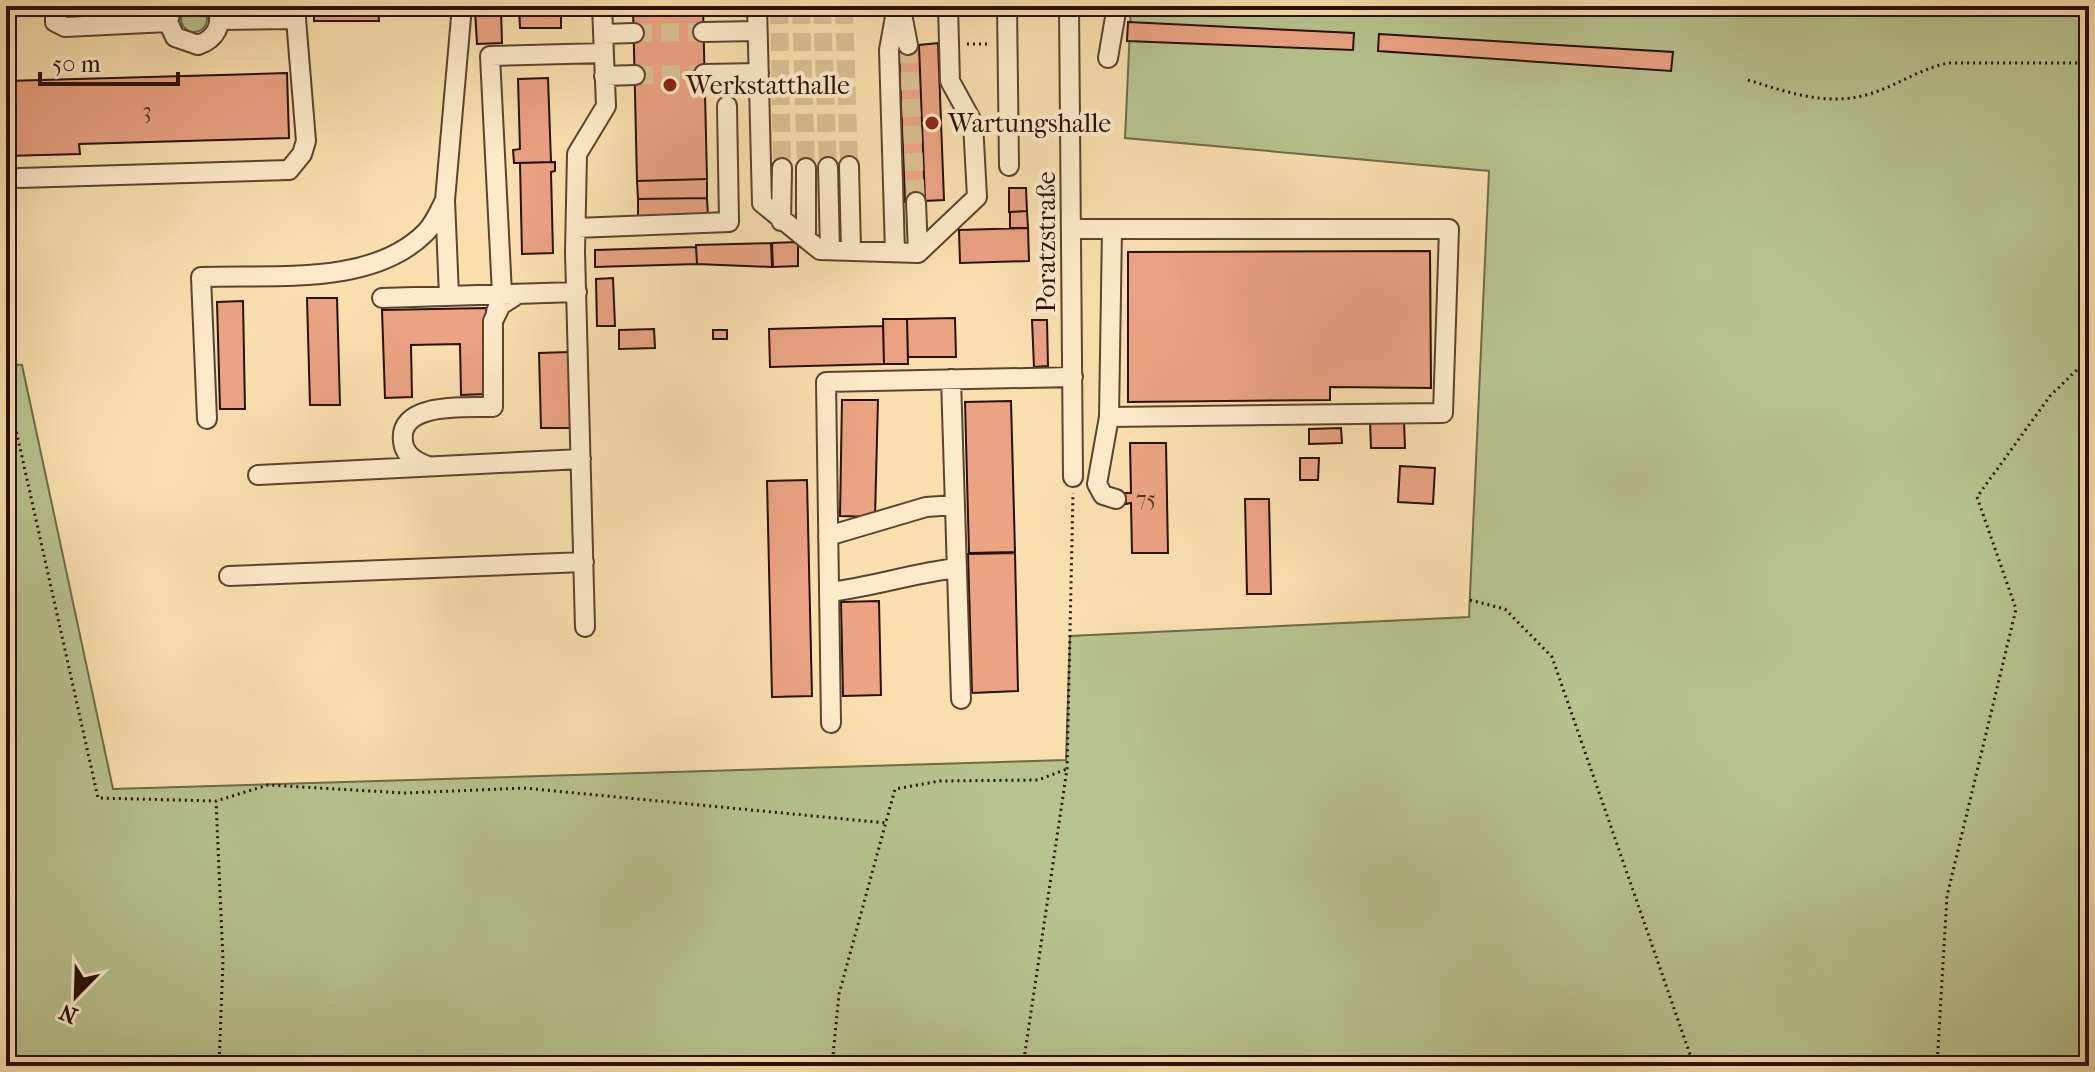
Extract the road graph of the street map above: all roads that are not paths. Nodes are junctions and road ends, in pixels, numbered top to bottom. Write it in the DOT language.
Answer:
graph roads {
  1 [pos="55,6"];
  2 [pos="462,6"];
  3 [pos="602,6"];
  4 [pos="757,6"];
  5 [pos="899,6"];
  6 [pos="948,6"];
  7 [pos="1007,6"];
  8 [pos="1069,6"];
  9 [pos="1117,6"];
  10 [pos="296,12"];
  11 [pos="218,13"];
  12 [pos="170,14"];
  13 [pos="757,31"];
  14 [pos="703,32"];
  15 [pos="634,33"];
  16 [pos="603,34"];
  17 [pos="908,45"];
  18 [pos="604,53"];
  19 [pos="1108,58"];
  20 [pos="759,73"];
  21 [pos="704,74"];
  22 [pos="635,75"];
  23 [pos="604,76"];
  24 [pos="727,106"];
  25 [pos="849,166"];
  26 [pos="1009,166"];
  27 [pos="828,167"];
  28 [pos="782,168"];
  29 [pos="806,168"];
  30 [pos="19,178"];
  31 [pos="445,200"];
  32 [pos="916,202"];
  33 [pos="781,221"];
  34 [pos="576,228"];
  35 [pos="1072,229"];
  36 [pos="1112,229"];
  37 [pos="806,239"];
  38 [pos="830,250"];
  39 [pos="851,250"];
  40 [pos="895,252"];
  41 [pos="918,253"];
  42 [pos="577,292"];
  43 [pos="449,296"];
  44 [pos="382,298"];
  45 [pos="505,300"];
  46 [pos="1073,377"];
  47 [pos="951,379"];
  48 [pos="1109,417"];
  49 [pos="207,419"];
  50 [pos="581,459"];
  51 [pos="428,466"];
  52 [pos="258,475"];
  53 [pos="1073,477"];
  54 [pos="1116,499"];
  55 [pos="955,505"];
  56 [pos="828,536"];
  57 [pos="584,562"];
  58 [pos="957,568"];
  59 [pos="229,576"];
  60 [pos="829,592"];
  61 [pos="585,627"];
  62 [pos="961,699"];
  63 [pos="831,723"];
  1 -- 12 [label="street"];
  2 -- 31 [label="street"];
  3 -- 16 [label="street"];
  4 -- 13 [label="street"];
  5 -- 17 [label="street"];
  5 -- 40 [label="street"];
  6 -- 41 [label="street"];
  7 -- 26 [label="street"];
  8 -- 35 [label="street, Poratzstraße"];
  9 -- 19 [label="street"];
  10 -- 11 [label="street"];
  10 -- 30 [label="street"];
  11 -- 12 [label="street"];
  13 -- 14 [label="street"];
  13 -- 20 [label="street"];
  15 -- 16 [label="street"];
  16 -- 18 [label="street"];
  18 -- 23 [label="street"];
  18 -- 45 [label="street"];
  20 -- 21 [label="street"];
  20 -- 33 [label="street"];
  22 -- 23 [label="street"];
  23 -- 34 [label="street"];
  24 -- 34 [label="street"];
  25 -- 39 [label="street"];
  27 -- 38 [label="street"];
  28 -- 33 [label="street"];
  29 -- 37 [label="street"];
  31 -- 43 [label="street"];
  31 -- 49 [label="street"];
  32 -- 41 [label="street"];
  33 -- 37 [label="street"];
  34 -- 42 [label="street"];
  35 -- 36 [label="street"];
  35 -- 46 [label="street, Poratzstraße"];
  36 -- 48 [label="street"];
  36 -- 48 [label="street"];
  37 -- 38 [label="street"];
  38 -- 39 [label="street"];
  39 -- 40 [label="street"];
  40 -- 41 [label="street"];
  42 -- 45 [label="street"];
  42 -- 50 [label="street"];
  43 -- 44 [label="street"];
  43 -- 45 [label="street"];
  45 -- 51 [label="street"];
  46 -- 47 [label="street"];
  46 -- 53 [label="street, Poratzstraße"];
  47 -- 55 [label="street"];
  47 -- 56 [label="street"];
  48 -- 54 [label="street"];
  50 -- 51 [label="street"];
  50 -- 57 [label="street"];
  51 -- 52 [label="street"];
  55 -- 56 [label="street"];
  55 -- 58 [label="street"];
  56 -- 60 [label="street"];
  57 -- 59 [label="street"];
  57 -- 61 [label="street"];
  58 -- 60 [label="street"];
  58 -- 62 [label="street"];
  60 -- 63 [label="street"];
}
